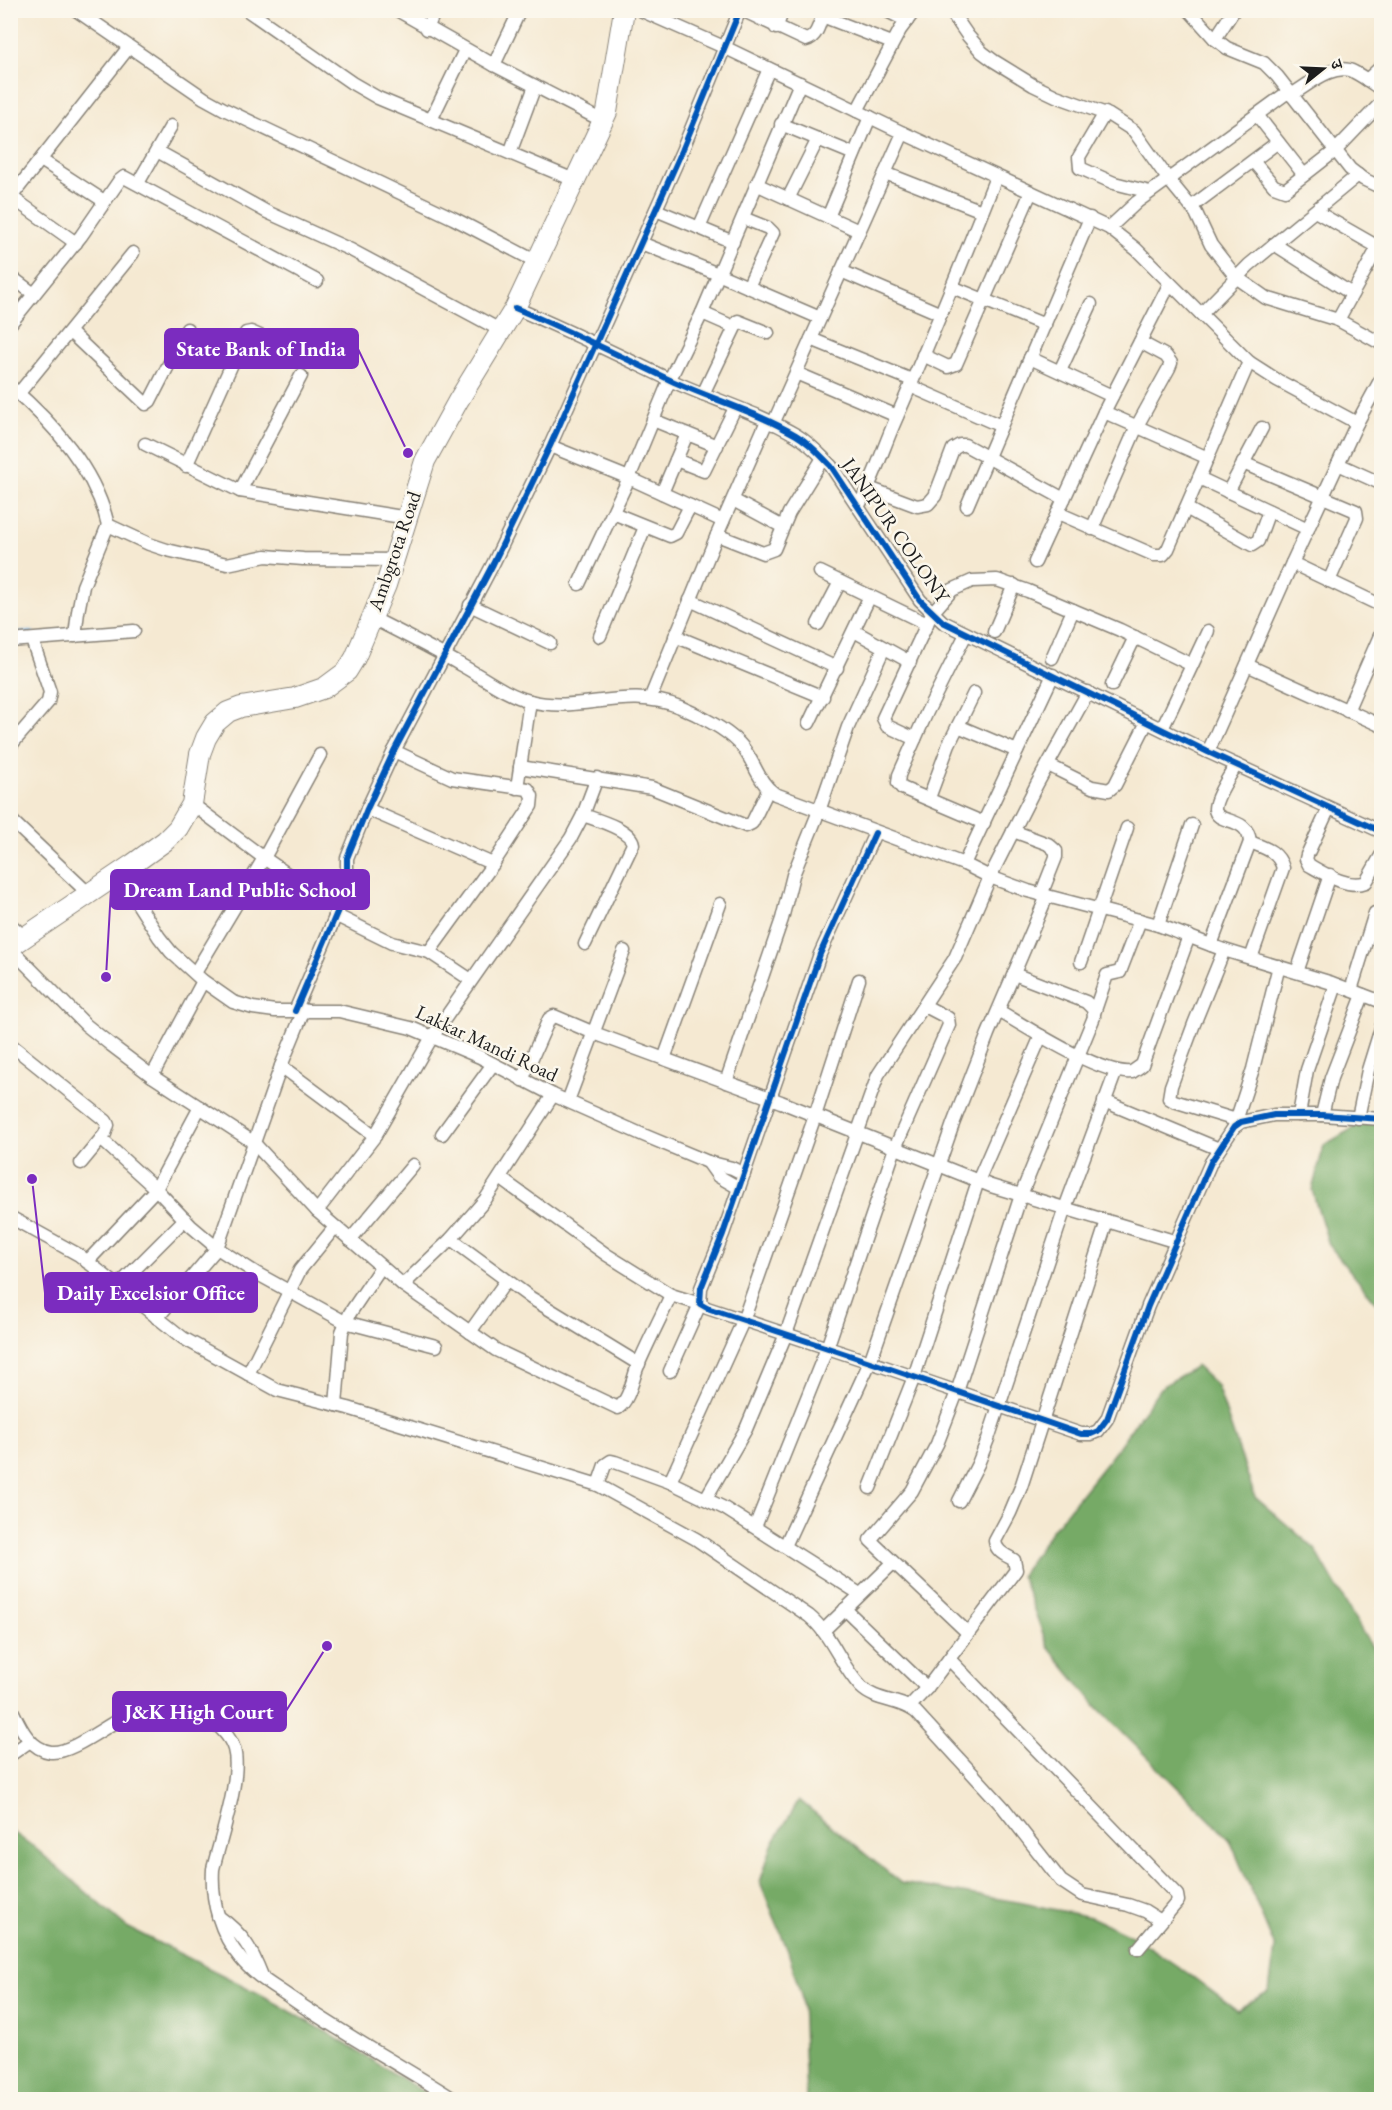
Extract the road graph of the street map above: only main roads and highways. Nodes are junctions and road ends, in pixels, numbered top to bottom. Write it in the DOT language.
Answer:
graph roads {
  1 [pos="624,12"];
  2 [pos="15,944"];
  1 -- 2 [label="main road, Ambgrota Road"];
}
